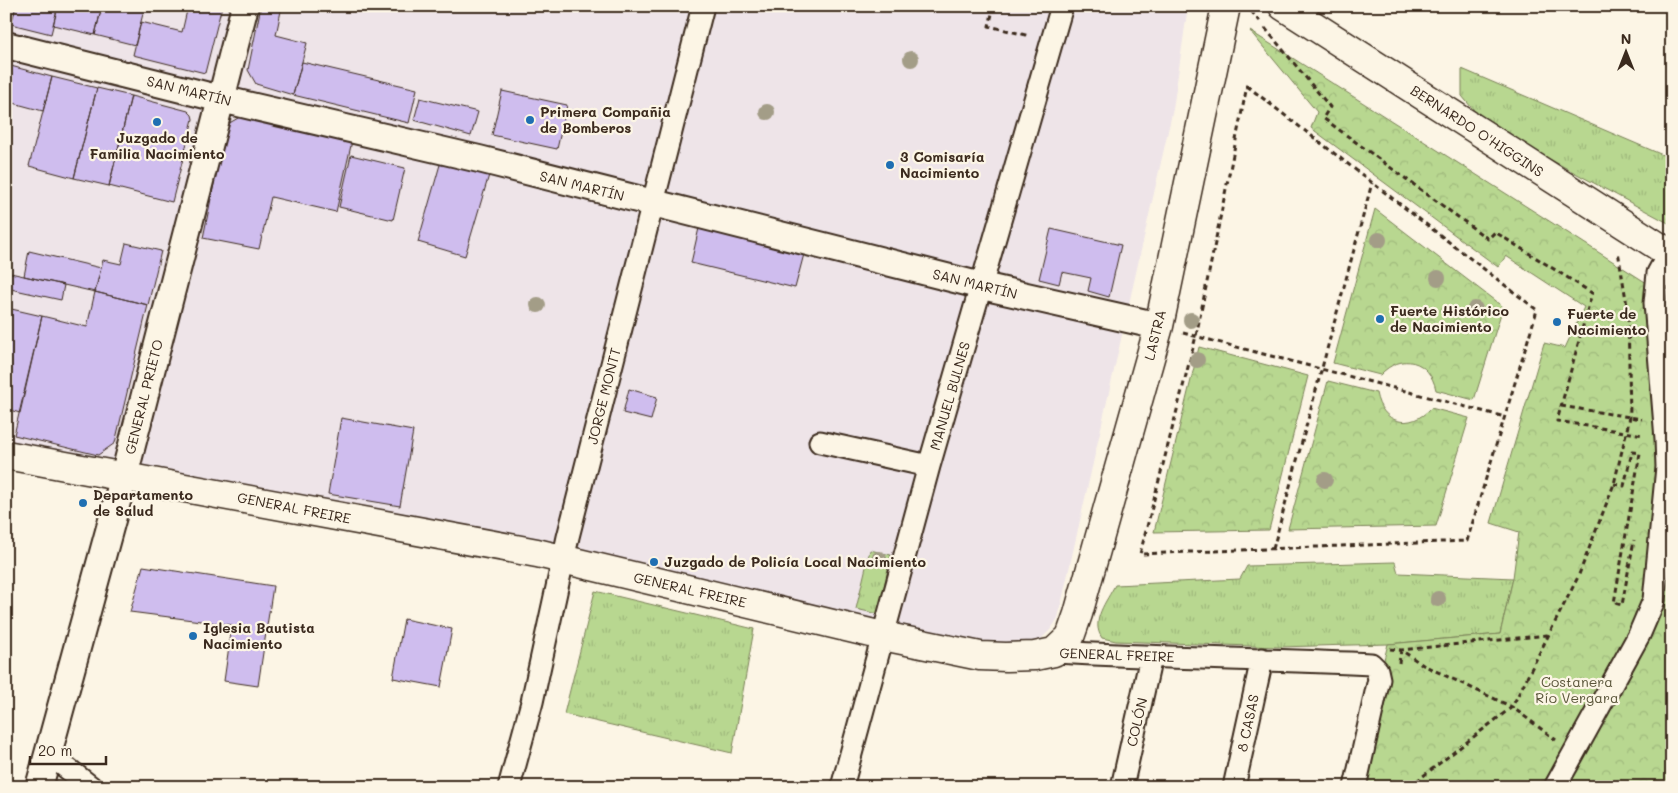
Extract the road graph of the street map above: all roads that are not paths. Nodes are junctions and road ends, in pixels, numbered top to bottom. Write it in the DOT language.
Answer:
graph roads {
  1 [pos="245,6"];
  2 [pos="703,6"];
  3 [pos="1062,6"];
  4 [pos="1226,6"];
  5 [pos="1283,6"];
  6 [pos="6,45"];
  7 [pos="221,99"];
  8 [pos="653,204"];
  9 [pos="1670,254"];
  10 [pos="982,286"];
  11 [pos="1159,326"];
  12 [pos="820,442"];
  13 [pos="6,455"];
  14 [pos="929,466"];
  15 [pos="124,476"];
  16 [pos="563,559"];
  17 [pos="883,636"];
  18 [pos="1054,652"];
  19 [pos="1151,657"];
  20 [pos="1262,659"];
  21 [pos="49,754"];
  22 [pos="39,787"];
  23 [pos="91,787"];
  24 [pos="509,787"];
  25 [pos="842,787"];
  26 [pos="1122,787"];
  27 [pos="1234,787"];
  28 [pos="1355,787"];
  29 [pos="1556,787"];
  1 -- 7 [label="street, GENERAL PRIETO"];
  2 -- 8 [label="street, JORGE MONTT"];
  3 -- 10 [label="street, MANUEL BULNES"];
  4 -- 11 [label="main road, LASTRA"];
  5 -- 9 [label="main road, BERNARDO O'HIGGINS"];
  6 -- 7 [label="street, SAN MARTÍN"];
  7 -- 8 [label="street, SAN MARTÍN"];
  7 -- 15 [label="street, GENERAL PRIETO"];
  8 -- 10 [label="street, SAN MARTÍN"];
  8 -- 16 [label="street, JORGE MONTT"];
  9 -- 29 [label="street"];
  10 -- 11 [label="street, SAN MARTÍN"];
  10 -- 14 [label="street, MANUEL BULNES"];
  11 -- 18 [label="main road, LASTRA"];
  12 -- 14 [label="street"];
  13 -- 15 [label="main road, GENERAL FREIRE"];
  14 -- 17 [label="street, MANUEL BULNES"];
  15 -- 16 [label="main road, GENERAL FREIRE"];
  15 -- 21 [label="street, GENERAL PRIETO"];
  16 -- 17 [label="main road, GENERAL FREIRE"];
  16 -- 24 [label="street, JORGE MONTT"];
  17 -- 18 [label="main road, GENERAL FREIRE"];
  17 -- 25 [label="street, MANUEL BULNES"];
  18 -- 19 [label="street, GENERAL FREIRE"];
  19 -- 20 [label="street, GENERAL FREIRE"];
  19 -- 26 [label="street, COLÓN"];
  20 -- 27 [label="street, 8 CASAS"];
  20 -- 28 [label="street, GENERAL FREIRE"];
  21 -- 22 [label="street, GENERAL PRIETO"];
  21 -- 23 [label="street"];
}
